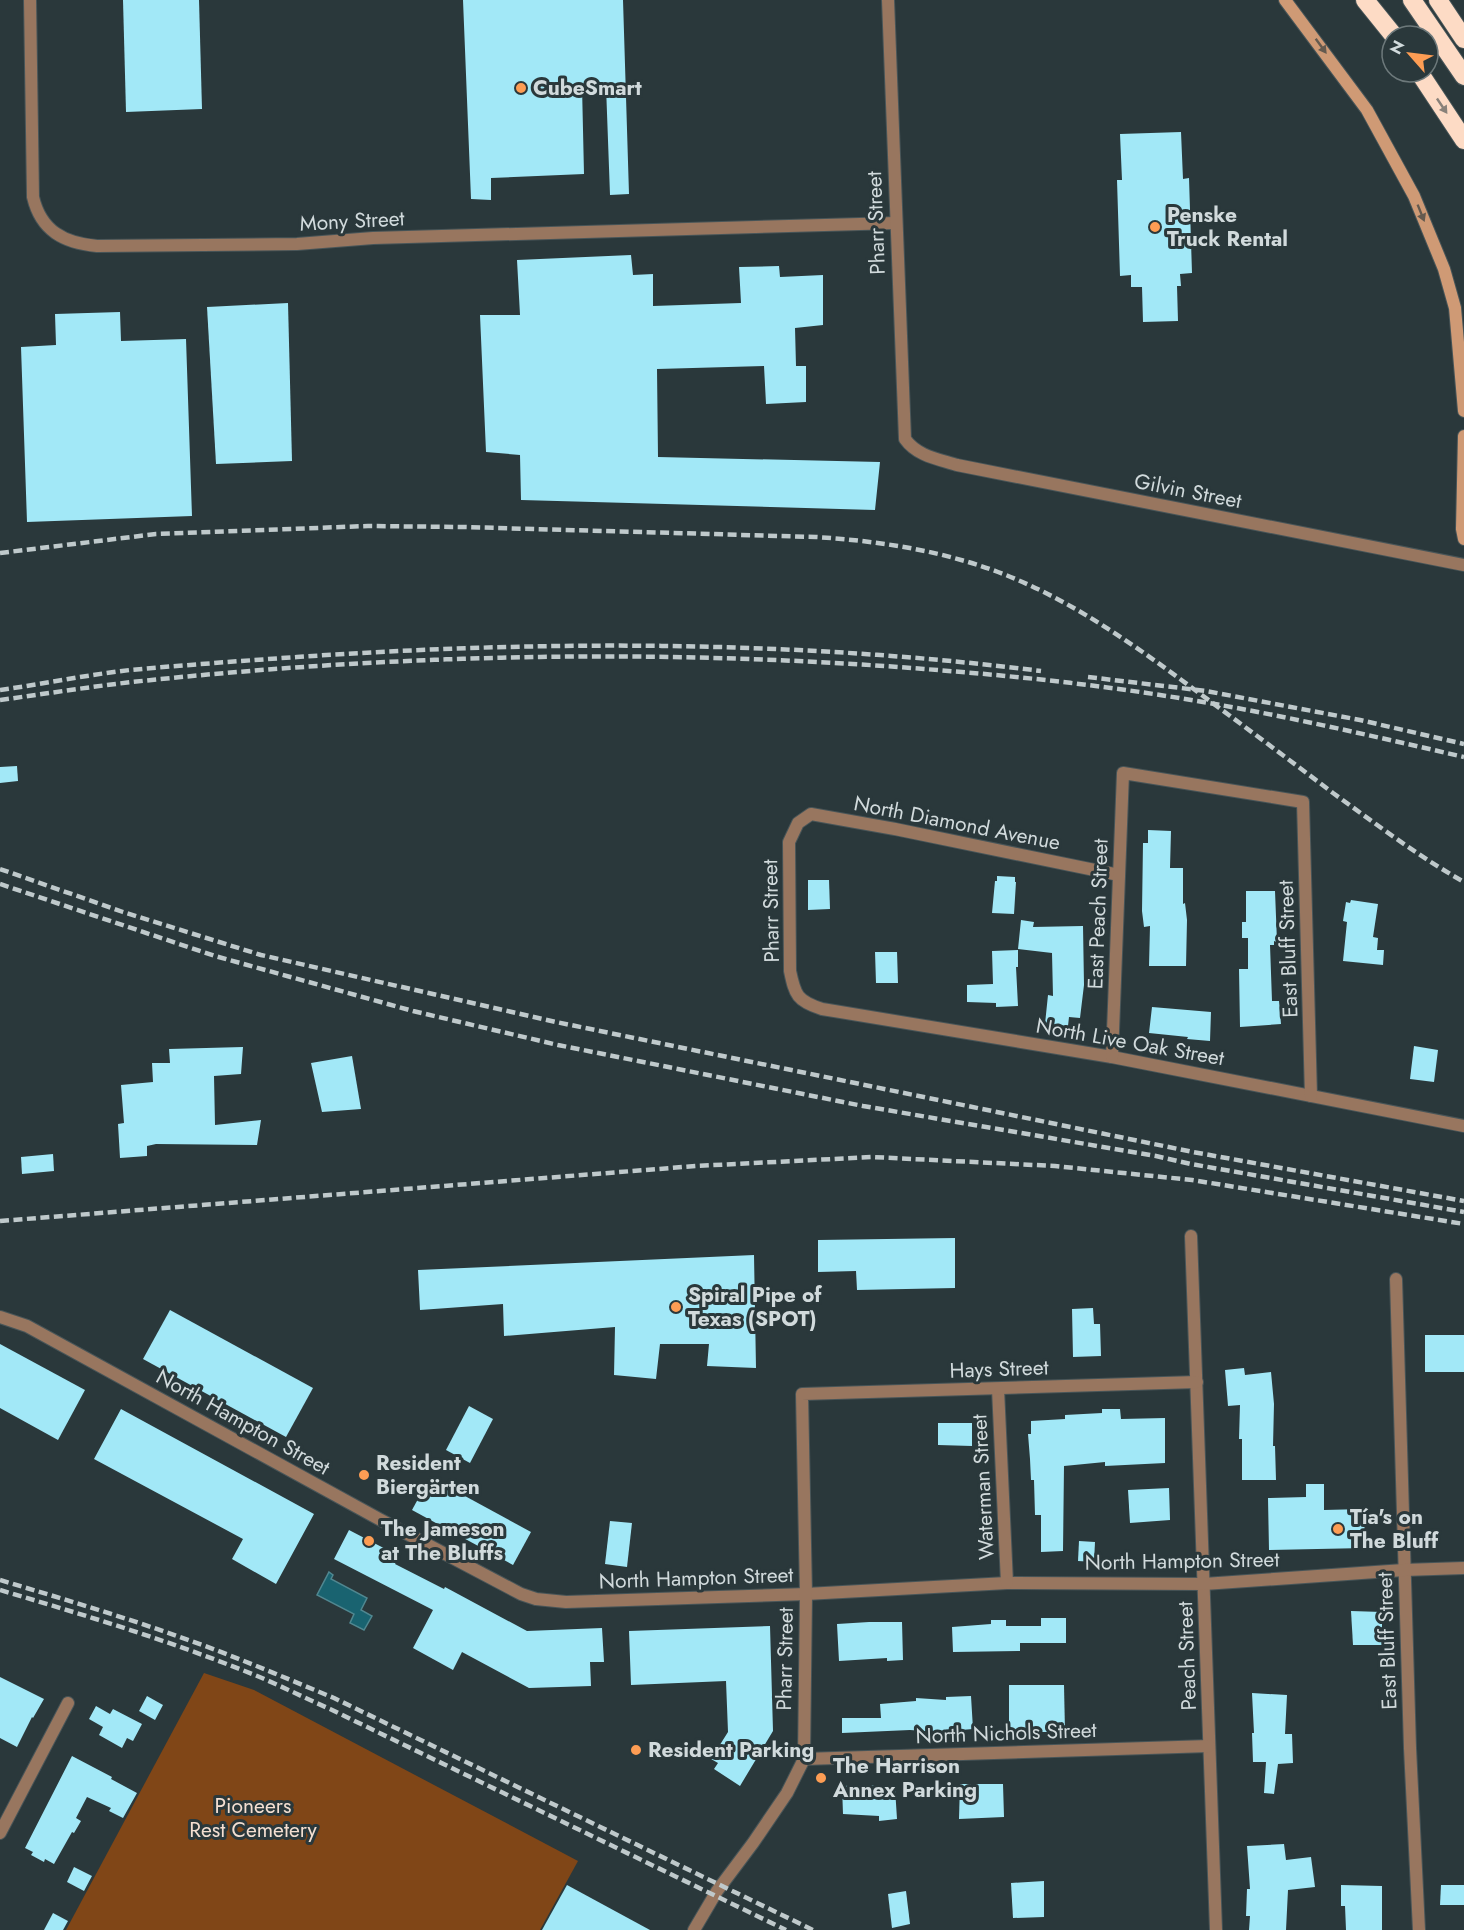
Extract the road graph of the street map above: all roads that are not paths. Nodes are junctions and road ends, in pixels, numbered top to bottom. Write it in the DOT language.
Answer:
graph roads {
  1 [pos="30,0"];
  2 [pos="888,0"];
  3 [pos="1285,0"];
  4 [pos="1365,0"];
  5 [pos="1412,0"];
  6 [pos="1438,0"];
  7 [pos="1384,24"];
  8 [pos="1464,39"];
  9 [pos="1464,76"];
  10 [pos="1427,84"];
  11 [pos="1464,140"];
  12 [pos="896,223"];
  13 [pos="1464,411"];
  14 [pos="1464,436"];
  15 [pos="908,444"];
  16 [pos="1464,539"];
  17 [pos="1464,565"];
  18 [pos="1123,773"];
  19 [pos="794,832"];
  20 [pos="1119,875"];
  21 [pos="794,991"];
  22 [pos="1112,1057"];
  23 [pos="1311,1096"];
  24 [pos="1464,1126"];
  25 [pos="1191,1236"];
  26 [pos="1396,1280"];
  27 [pos="0,1317"];
  28 [pos="1197,1382"];
  29 [pos="998,1389"];
  30 [pos="802,1394"];
  31 [pos="1464,1568"];
  32 [pos="1404,1570"];
  33 [pos="1007,1583"];
  34 [pos="1204,1584"];
  35 [pos="806,1594"];
  36 [pos="68,1703"];
  37 [pos="1209,1746"];
  38 [pos="804,1759"];
  39 [pos="0,1833"];
  40 [pos="694,1930"];
  41 [pos="1216,1930"];
  42 [pos="1419,1930"];
  1 -- 12 [label="street, Mony Street"];
  2 -- 12 [label="street, Pharr Street"];
  3 -- 13 [label="main road, one-way"];
  4 -- 7 [label="highway"];
  5 -- 9 [label="highway"];
  6 -- 8 [label="highway"];
  10 -- 11 [label="highway, one-way"];
  12 -- 15 [label="street, Pharr Street"];
  14 -- 16 [label="main road"];
  15 -- 17 [label="street, Gilvin Street"];
  18 -- 20 [label="street, East Peach Street"];
  18 -- 23 [label="street, East Bluff Street"];
  19 -- 20 [label="street, North Diamond Avenue"];
  19 -- 21 [label="street, Pharr Street"];
  20 -- 22 [label="street, East Peach Street"];
  21 -- 22 [label="street, North Live Oak Street"];
  22 -- 23 [label="street, North Live Oak Street"];
  23 -- 24 [label="street, North Live Oak Street"];
  25 -- 28 [label="street, Peach Street"];
  26 -- 32 [label="street, East Bluff Street"];
  27 -- 35 [label="street, North Hampton Street"];
  28 -- 29 [label="street, Hays Street"];
  28 -- 34 [label="street, Peach Street"];
  29 -- 30 [label="street, Hays Street"];
  29 -- 33 [label="street, Waterman Street"];
  30 -- 35 [label="street, Pharr Street"];
  31 -- 32 [label="street, North Hampton Street"];
  32 -- 34 [label="street, North Hampton Street"];
  32 -- 42 [label="street, East Bluff Street"];
  33 -- 34 [label="street, North Hampton Street"];
  33 -- 35 [label="street, North Hampton Street"];
  34 -- 37 [label="street, Peach Street"];
  35 -- 38 [label="street, Pharr Street"];
  36 -- 39 [label="street"];
  37 -- 38 [label="street, North Nichols Street"];
  37 -- 41 [label="street, Peach Street"];
  38 -- 40 [label="street, Pharr Street"];
}
